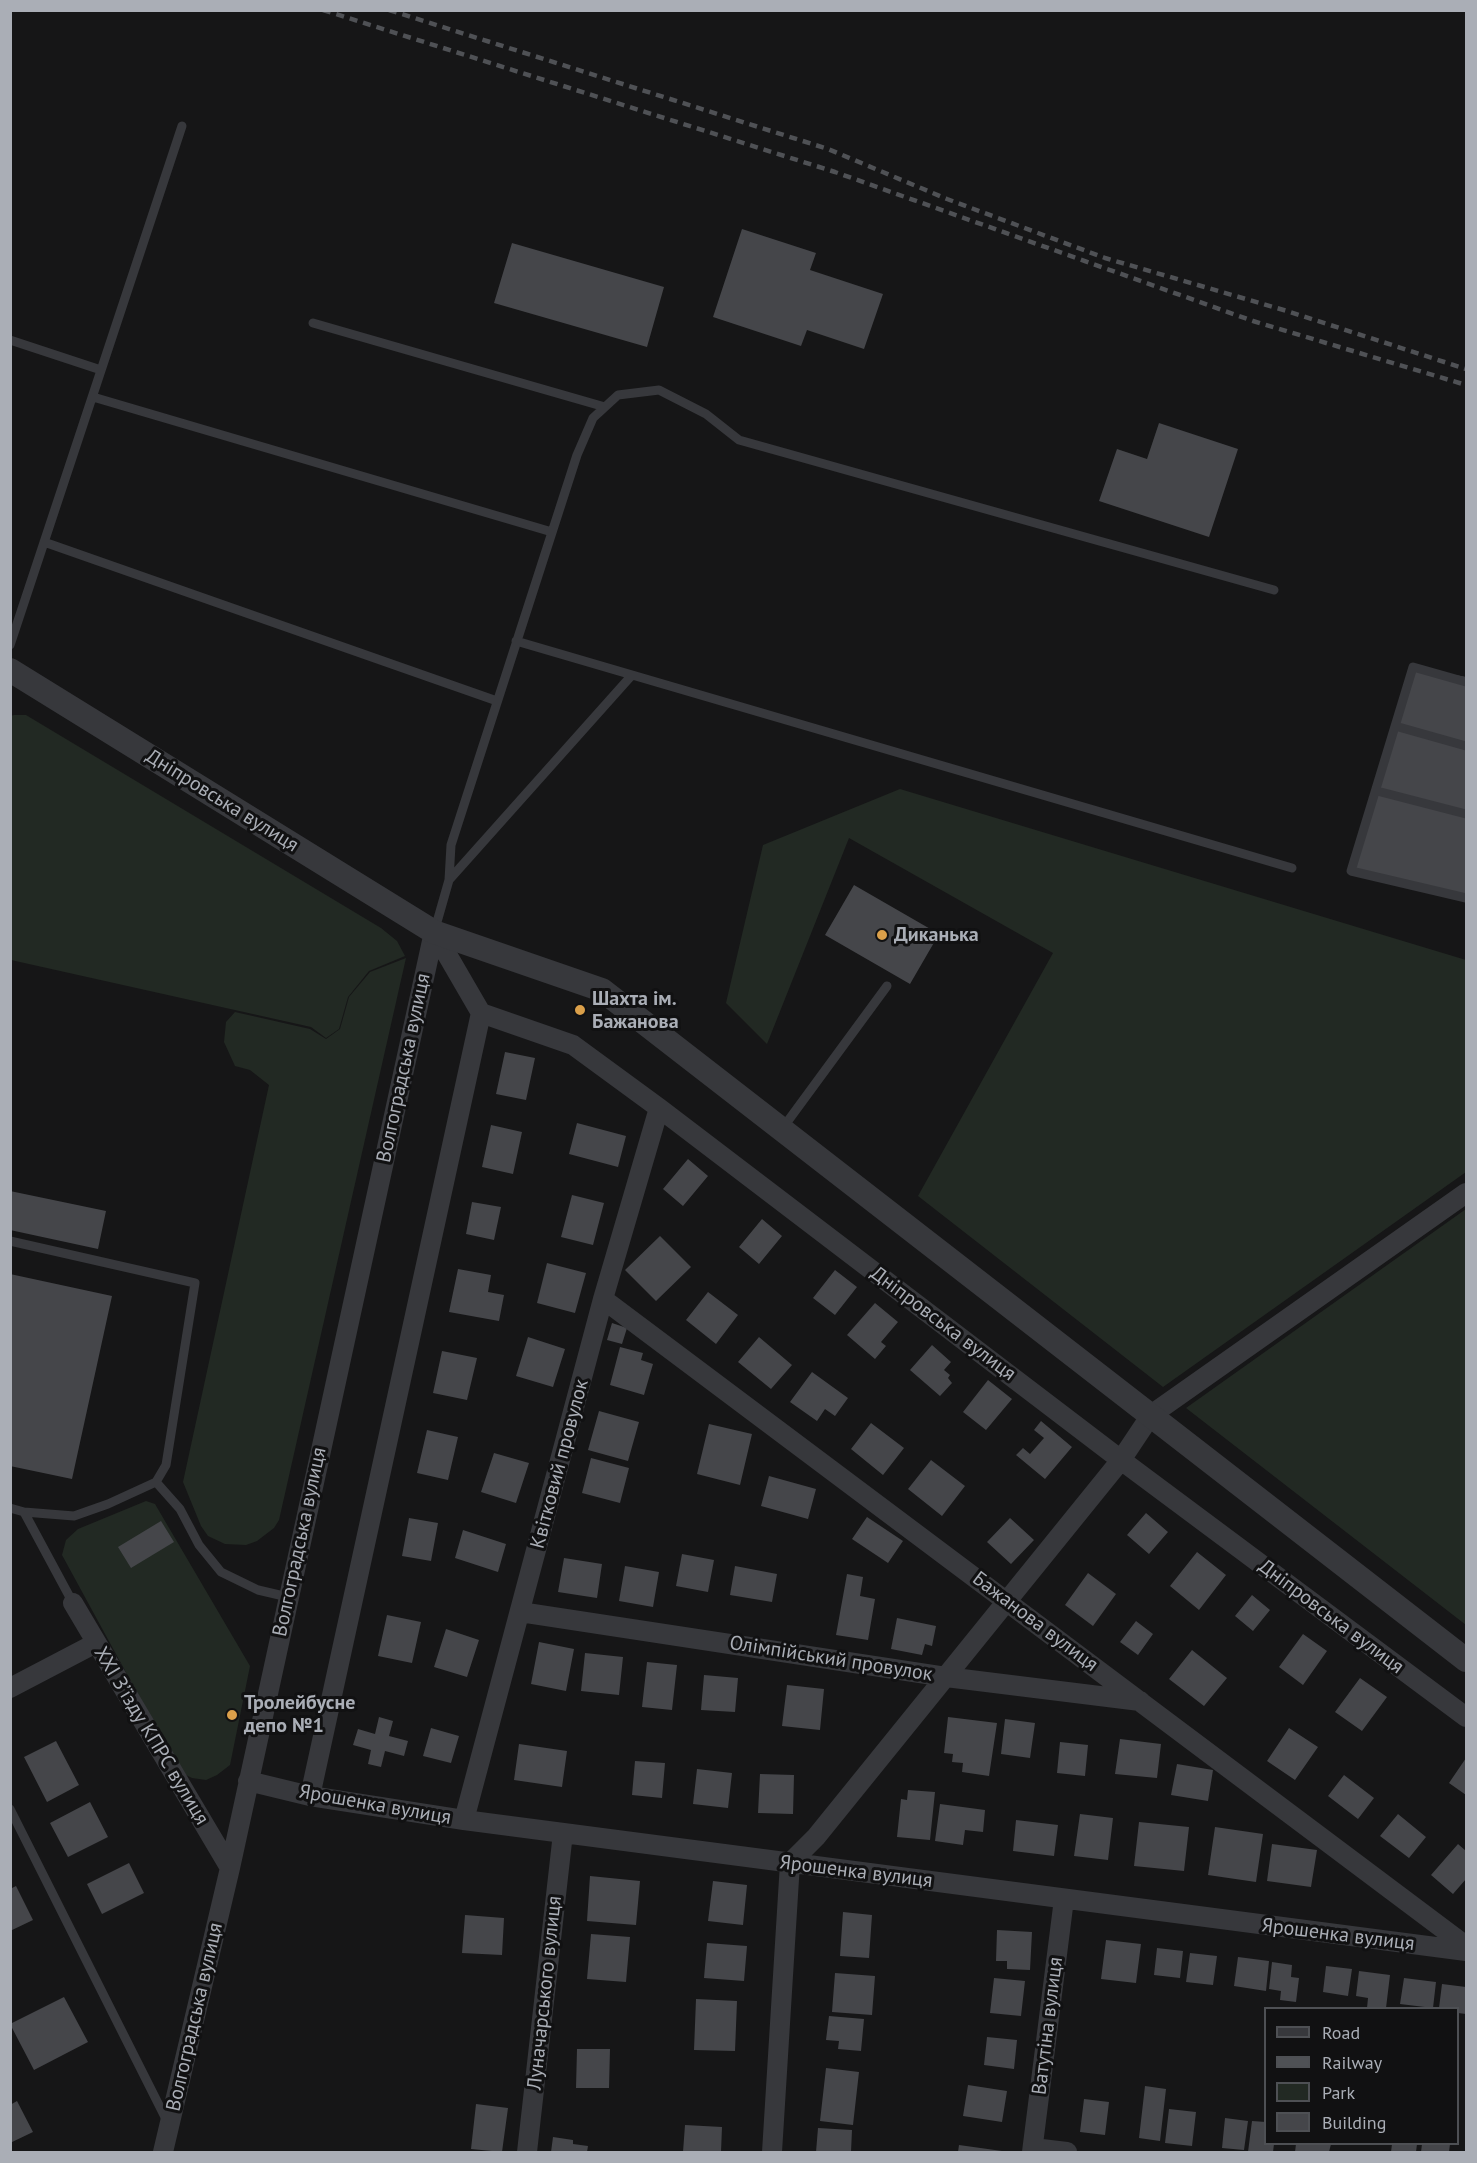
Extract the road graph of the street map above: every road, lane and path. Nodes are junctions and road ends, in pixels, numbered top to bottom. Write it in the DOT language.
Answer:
graph roads {
  1 [pos="182,126"];
  2 [pos="313,324"];
  3 [pos="10,340"];
  4 [pos="101,370"];
  5 [pos="93,397"];
  6 [pos="605,407"];
  7 [pos="552,532"];
  8 [pos="44,542"];
  9 [pos="1274,590"];
  10 [pos="516,641"];
  11 [pos="10,645"];
  12 [pos="10,670"];
  13 [pos="632,675"];
  14 [pos="1467,682"];
  15 [pos="497,701"];
  16 [pos="1395,726"];
  17 [pos="1467,746"];
  18 [pos="1377,791"];
  19 [pos="1467,814"];
  20 [pos="1292,868"];
  21 [pos="449,880"];
  22 [pos="1467,898"];
  23 [pos="434,932"];
  24 [pos="887,986"];
  25 [pos="481,1013"];
  26 [pos="659,1108"];
  27 [pos="782,1129"];
  28 [pos="1467,1193"];
  29 [pos="10,1241"];
  30 [pos="603,1299"];
  31 [pos="1151,1415"];
  32 [pos="1121,1460"];
  33 [pos="156,1482"];
  34 [pos="10,1508"];
  35 [pos="24,1512"];
  36 [pos="288,1597"];
  37 [pos="1007,1601"];
  38 [pos="74,1603"];
  39 [pos="520,1612"];
  40 [pos="96,1643"];
  41 [pos="1467,1660"];
  42 [pos="946,1677"];
  43 [pos="10,1688"];
  44 [pos="1143,1702"];
  45 [pos="1467,1718"];
  46 [pos="248,1781"];
  47 [pos="310,1796"];
  48 [pos="10,1809"];
  49 [pos="464,1820"];
  50 [pos="563,1833"];
  51 [pos="790,1863"];
  52 [pos="230,1868"];
  53 [pos="1064,1899"];
  54 [pos="1467,1946"];
  55 [pos="1467,1952"];
  56 [pos="170,2125"];
  57 [pos="1033,2150"];
  58 [pos="163,2152"];
  59 [pos="527,2152"];
  60 [pos="772,2152"];
  61 [pos="1067,2152"];
  1 -- 4 [label="lane"];
  2 -- 6 [label="lane"];
  3 -- 4 [label="lane"];
  4 -- 5 [label="lane"];
  5 -- 7 [label="lane"];
  5 -- 8 [label="lane"];
  6 -- 7 [label="lane"];
  6 -- 9 [label="lane"];
  7 -- 10 [label="lane"];
  8 -- 11 [label="lane"];
  8 -- 15 [label="lane"];
  10 -- 13 [label="lane"];
  10 -- 15 [label="lane"];
  12 -- 23 [label="street, Дніпровська вулиця"];
  13 -- 20 [label="lane"];
  13 -- 21 [label="lane"];
  14 -- 16 [label="lane"];
  15 -- 21 [label="lane"];
  16 -- 17 [label="lane"];
  16 -- 18 [label="lane"];
  18 -- 19 [label="lane"];
  18 -- 22 [label="lane"];
  21 -- 23 [label="lane"];
  23 -- 25 [label="street, Дніпровська вулиця"];
  23 -- 27 [label="street, Дніпровська вулиця"];
  23 -- 36 [label="street, Волгоградська вулиця"];
  24 -- 27 [label="lane"];
  25 -- 26 [label="street, Дніпровська вулиця"];
  25 -- 47 [label="street"];
  26 -- 30 [label="street, Квітковий провулок"];
  26 -- 32 [label="street, Дніпровська вулиця"];
  27 -- 31 [label="street, Дніпровська вулиця"];
  28 -- 31 [label="street"];
  29 -- 33 [label="lane"];
  30 -- 37 [label="street, Бажанова вулиця"];
  30 -- 39 [label="street, Квітковий провулок"];
  31 -- 32 [label="street"];
  31 -- 41 [label="street, Дніпровська вулиця"];
  32 -- 37 [label="street"];
  32 -- 45 [label="street, Дніпровська вулиця"];
  33 -- 35 [label="lane"];
  33 -- 36 [label="lane"];
  34 -- 35 [label="lane"];
  35 -- 38 [label="lane"];
  36 -- 46 [label="street, Волгоградська вулиця"];
  37 -- 42 [label="street"];
  37 -- 44 [label="street, Бажанова вулиця"];
  38 -- 40 [label="street, XXI З’їзду КПРС вулиця"];
  39 -- 42 [label="street, Олімпійський провулок"];
  39 -- 49 [label="street, Квітковий провулок"];
  40 -- 43 [label="street"];
  40 -- 52 [label="street, XXI З’їзду КПРС вулиця"];
  42 -- 44 [label="street, Олімпійський провулок"];
  42 -- 51 [label="street"];
  44 -- 54 [label="street, Бажанова вулиця"];
  46 -- 47 [label="street, Ярошенка вулиця"];
  46 -- 52 [label="street, Волгоградська вулиця"];
  47 -- 49 [label="street, Ярошенка вулиця"];
  48 -- 56 [label="lane"];
  49 -- 50 [label="street, Ярошенка вулиця"];
  50 -- 51 [label="street, Ярошенка вулиця"];
  50 -- 59 [label="street, Луначарського вулиця"];
  51 -- 53 [label="street, Ярошенка вулиця"];
  51 -- 60 [label="street"];
  52 -- 56 [label="street, Волгоградська вулиця"];
  53 -- 55 [label="street, Ярошенка вулиця"];
  53 -- 57 [label="street, Ватутіна вулиця"];
  56 -- 58 [label="street, Волгоградська вулиця"];
  57 -- 61 [label="street"];
}
